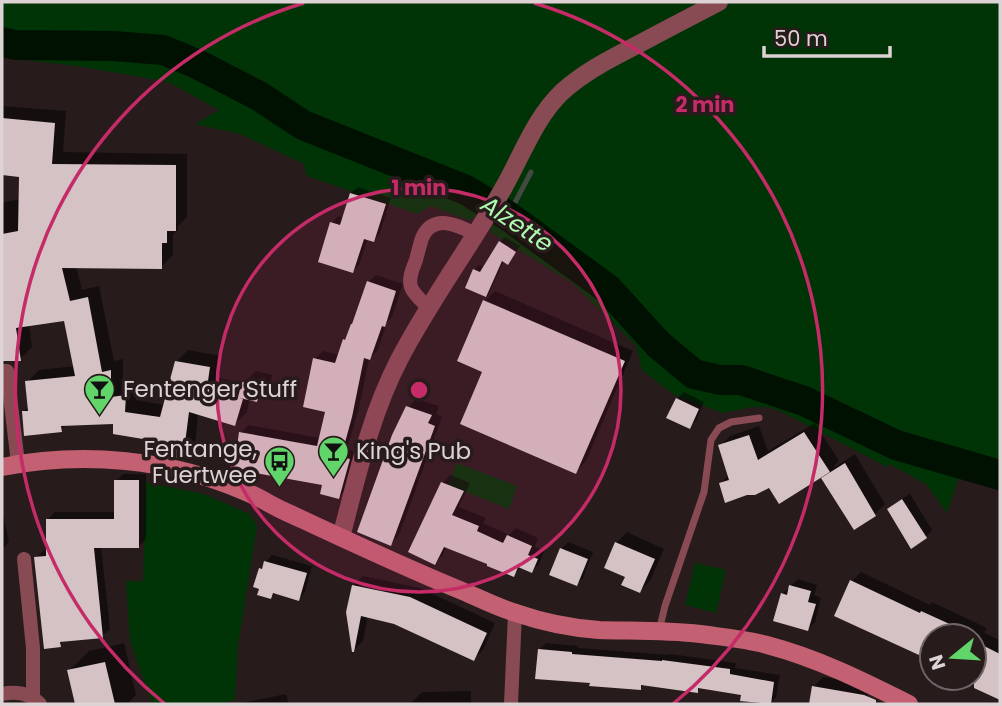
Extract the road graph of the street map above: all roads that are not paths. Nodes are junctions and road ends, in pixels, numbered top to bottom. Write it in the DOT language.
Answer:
graph roads {
  1 [pos="719,2"];
  2 [pos="477,231"];
  3 [pos="429,308"];
  4 [pos="2,371"];
  5 [pos="759,418"];
  6 [pos="10,465"];
  7 [pos="341,537"];
  8 [pos="24,559"];
  9 [pos="515,613"];
  10 [pos="659,631"];
  11 [pos="2,694"];
  12 [pos="37,701"];
  13 [pos="511,704"];
  14 [pos="909,704"];
  1 -- 2 [label="street"];
  2 -- 3 [label="street"];
  2 -- 3 [label="street"];
  3 -- 7 [label="street"];
  4 -- 6 [label="street"];
  5 -- 10 [label="lane"];
  6 -- 7 [label="main road"];
  7 -- 9 [label="main road"];
  8 -- 12 [label="street"];
  9 -- 10 [label="main road"];
  9 -- 13 [label="street"];
  10 -- 14 [label="main road"];
  11 -- 12 [label="street"];
}
